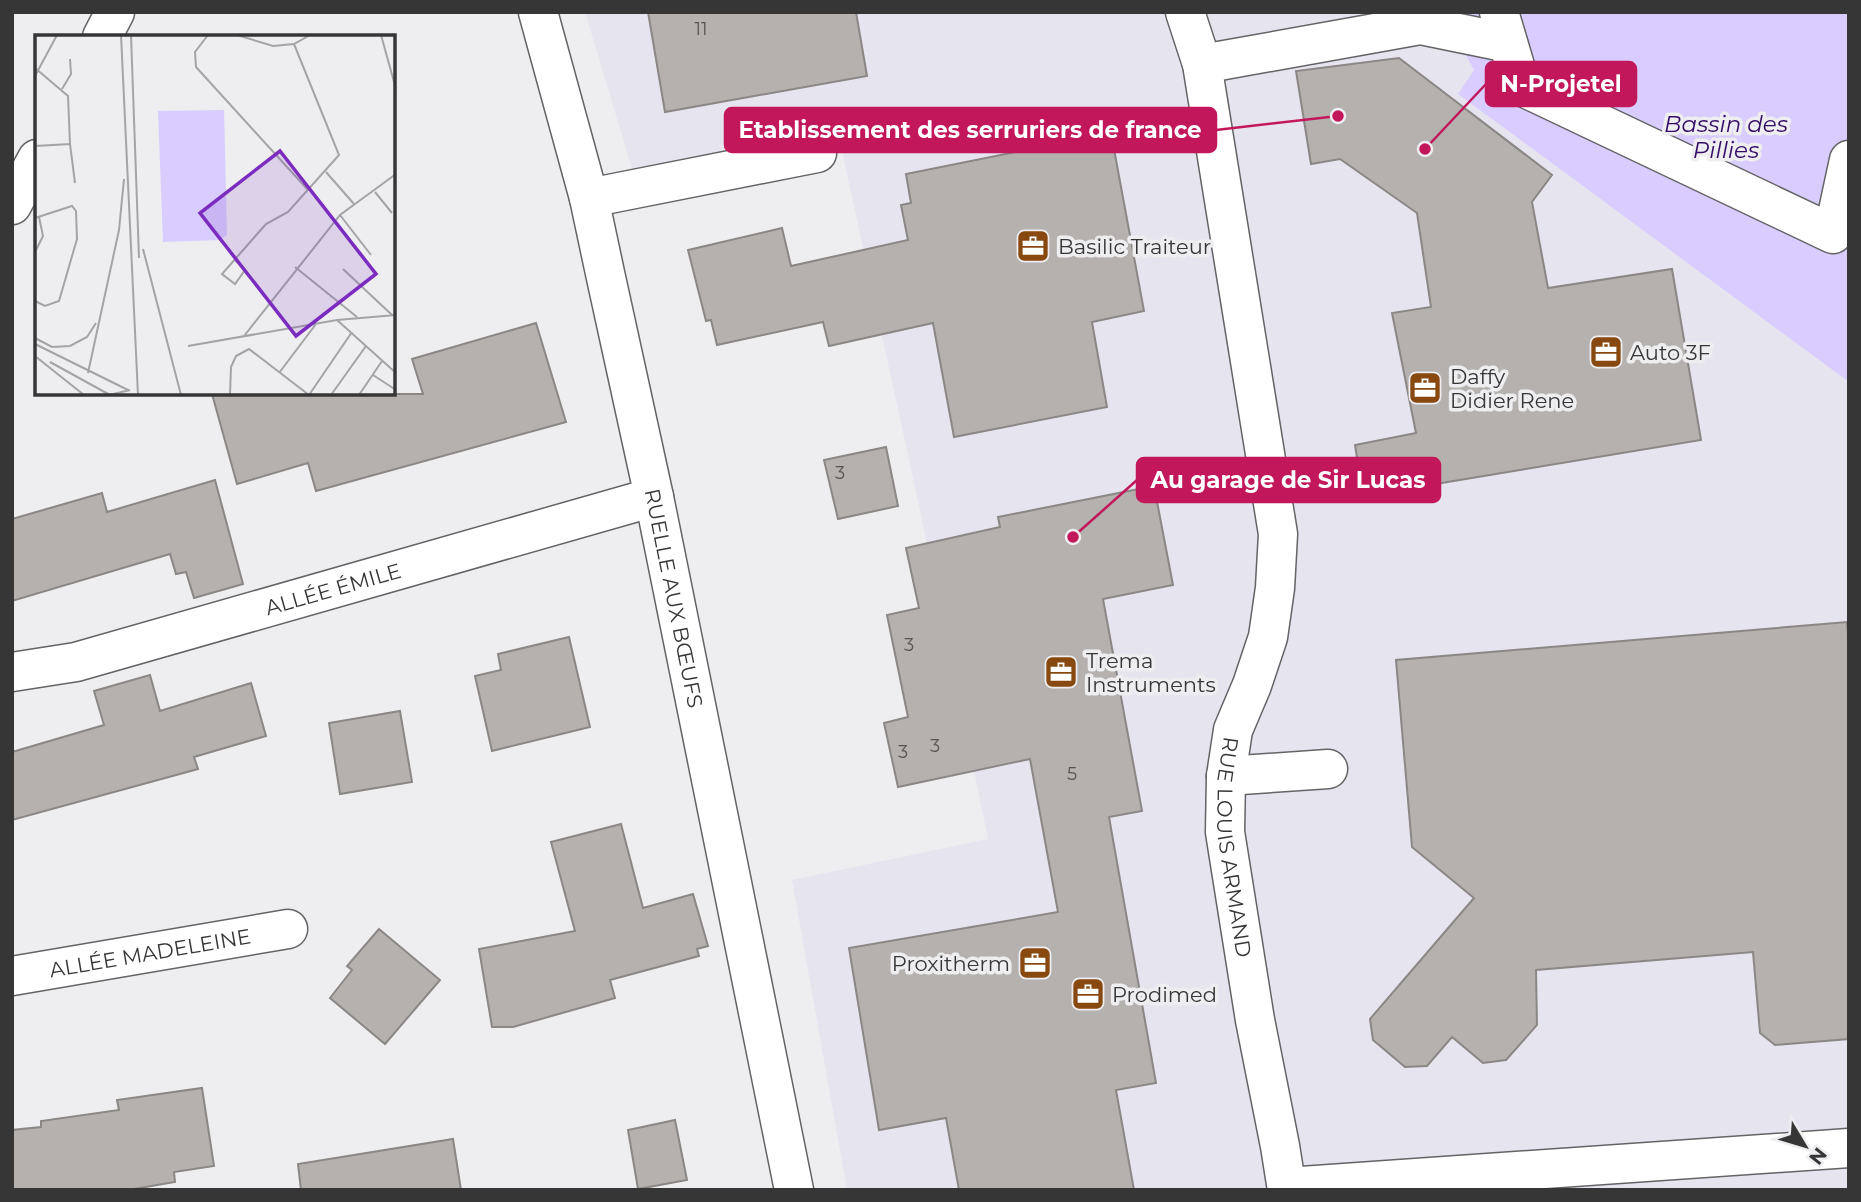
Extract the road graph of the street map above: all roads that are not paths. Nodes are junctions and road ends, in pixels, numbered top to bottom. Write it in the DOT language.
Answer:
graph roads {
  1 [pos="115,12"];
  2 [pos="538,12"];
  3 [pos="1185,12"];
  4 [pos="1504,28"];
  5 [pos="103,35"];
  6 [pos="1202,64"];
  7 [pos="817,153"];
  8 [pos="1849,160"];
  9 [pos="35,163"];
  10 [pos="589,198"];
  11 [pos="12,205"];
  12 [pos="654,497"];
  13 [pos="12,671"];
  14 [pos="1328,769"];
  15 [pos="1226,776"];
  16 [pos="288,929"];
  17 [pos="12,976"];
  18 [pos="1849,1148"];
  19 [pos="1287,1188"];
  20 [pos="793,1190"];
  1 -- 5 [label="street"];
  2 -- 10 [label="street, RUELLE AUX BŒUFS"];
  3 -- 6 [label="street, RUE LOUIS ARMAND"];
  4 -- 6 [label="street"];
  4 -- 8 [label="street"];
  6 -- 15 [label="street, RUE LOUIS ARMAND"];
  7 -- 10 [label="street"];
  9 -- 11 [label="street"];
  10 -- 12 [label="street, RUELLE AUX BŒUFS"];
  12 -- 13 [label="street, ALLÉE ÉMILE"];
  12 -- 20 [label="street, RUELLE AUX BŒUFS"];
  14 -- 15 [label="street"];
  15 -- 19 [label="street, RUE LOUIS ARMAND"];
  16 -- 17 [label="street, ALLÉE MADELEINE"];
  18 -- 19 [label="street"];
}
